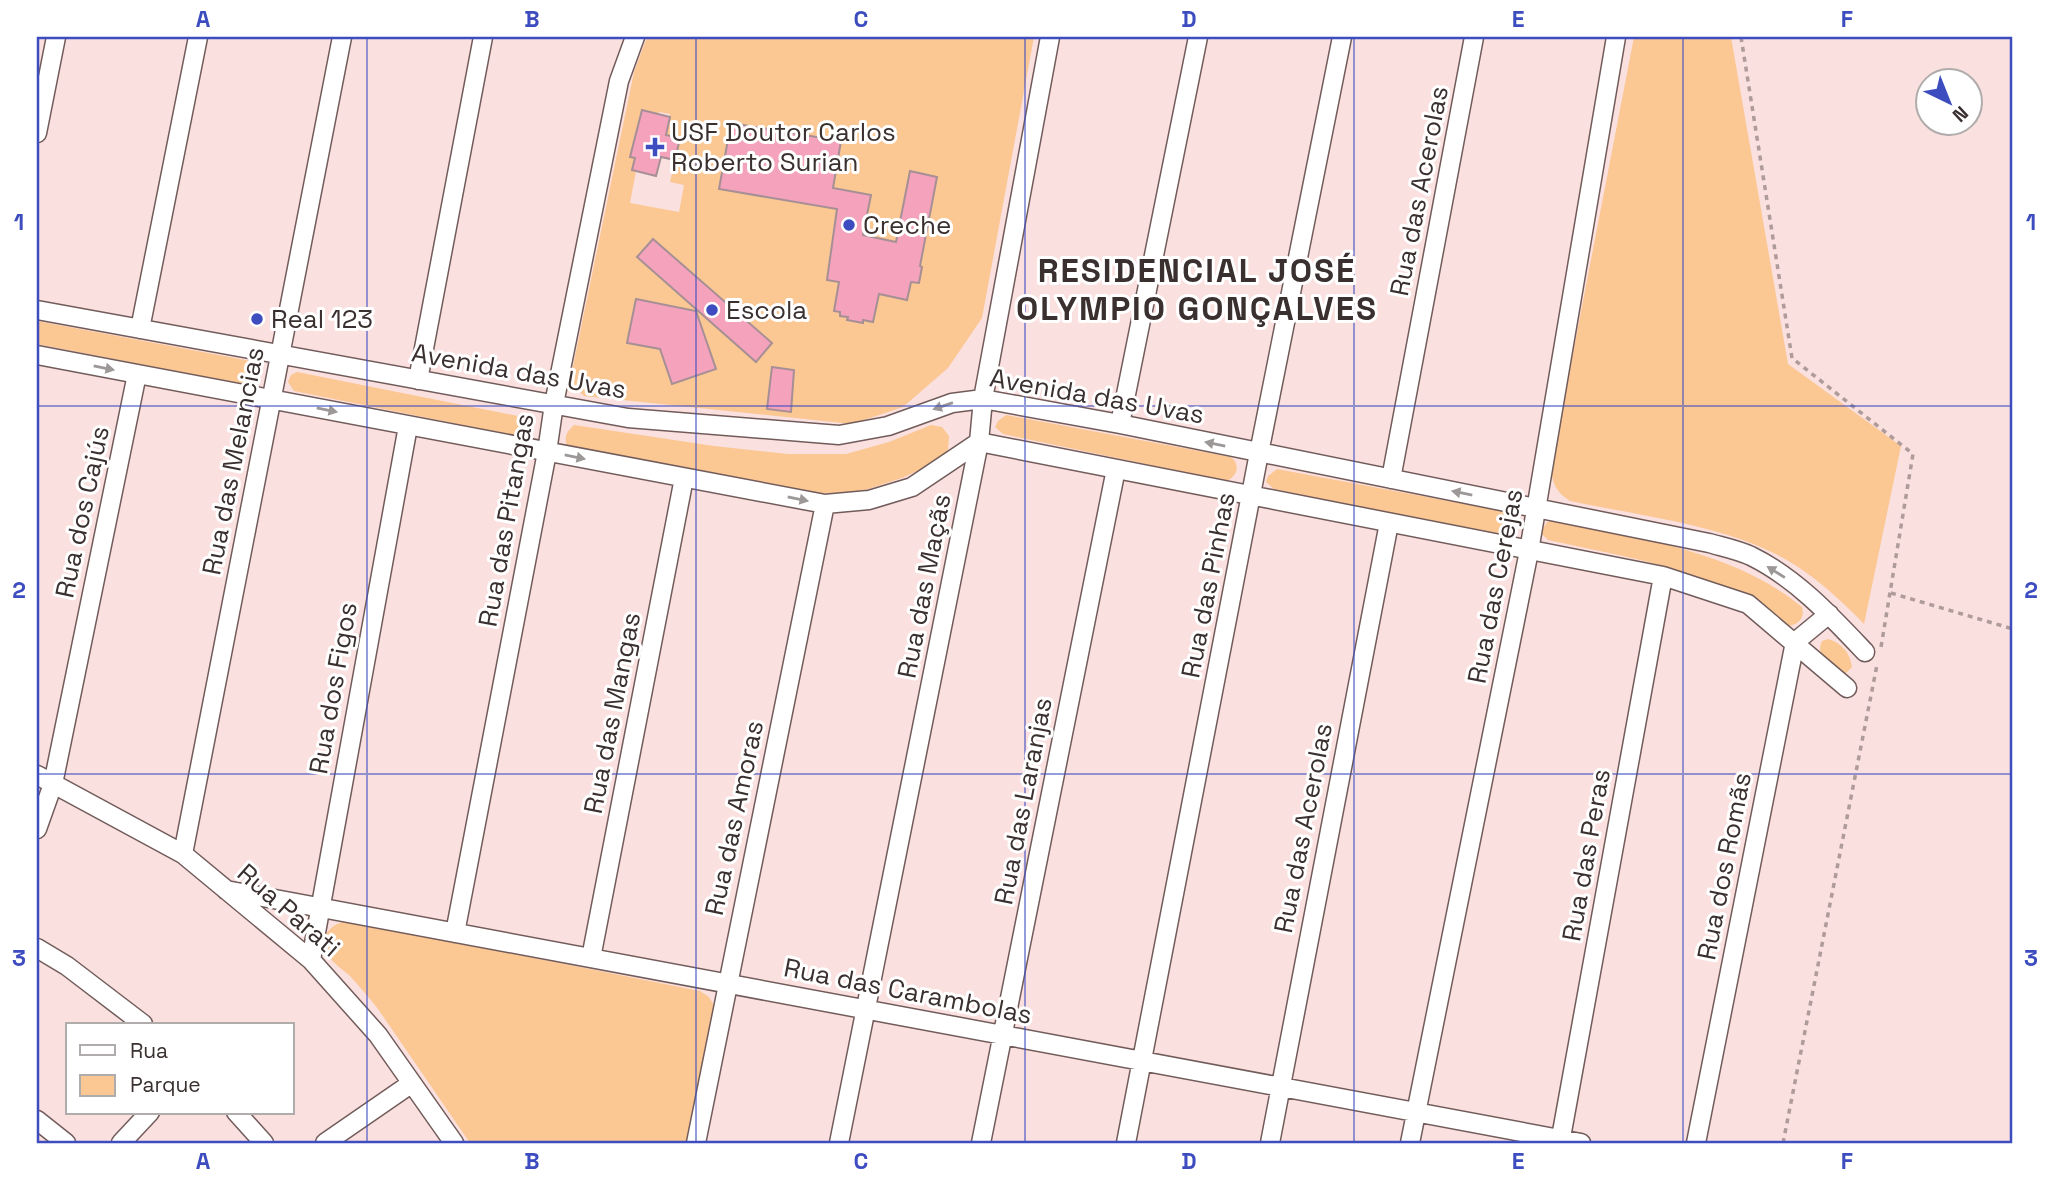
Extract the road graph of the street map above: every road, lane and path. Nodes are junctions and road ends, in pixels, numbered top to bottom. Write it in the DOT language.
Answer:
graph roads {
  1 [pos="56,37"];
  2 [pos="198,37"];
  3 [pos="342,37"];
  4 [pos="483,37"];
  5 [pos="635,37"];
  6 [pos="1050,37"];
  7 [pos="1198,37"];
  8 [pos="1342,37"];
  9 [pos="1474,37"];
  10 [pos="1616,37"];
  11 [pos="1741,37"];
  12 [pos="37,133"];
  13 [pos="37,310"];
  14 [pos="140,329"];
  15 [pos="281,354"];
  16 [pos="37,355"];
  17 [pos="137,374"];
  18 [pos="418,380"];
  19 [pos="983,399"];
  20 [pos="272,400"];
  21 [pos="554,404"];
  22 [pos="1120,424"];
  23 [pos="408,425"];
  24 [pos="979,442"];
  25 [pos="547,452"];
  26 [pos="1259,453"];
  27 [pos="1116,469"];
  28 [pos="684,478"];
  29 [pos="1391,479"];
  30 [pos="1252,496"];
  31 [pos="825,504"];
  32 [pos="1537,509"];
  33 [pos="1389,523"];
  34 [pos="1530,551"];
  35 [pos="1663,576"];
  36 [pos="1891,593"];
  37 [pos="1829,614"];
  38 [pos="2013,629"];
  39 [pos="1794,642"];
  40 [pos="1874,653"];
  41 [pos="1847,688"];
  42 [pos="45,779"];
  43 [pos="37,829"];
  44 [pos="183,854"];
  45 [pos="226,890"];
  46 [pos="320,907"];
  47 [pos="455,933"];
  48 [pos="37,948"];
  49 [pos="591,958"];
  50 [pos="311,960"];
  51 [pos="727,984"];
  52 [pos="866,1009"];
  53 [pos="142,1023"];
  54 [pos="1002,1035"];
  55 [pos="1143,1061"];
  56 [pos="412,1083"];
  57 [pos="1280,1087"];
  58 [pos="1416,1112"];
  59 [pos="148,1114"];
  60 [pos="238,1114"];
  61 [pos="37,1121"];
  62 [pos="1561,1141"];
  63 [pos="66,1143"];
  64 [pos="121,1143"];
  65 [pos="264,1143"];
  66 [pos="325,1143"];
  67 [pos="454,1143"];
  68 [pos="696,1143"];
  69 [pos="839,1143"];
  70 [pos="981,1143"];
  71 [pos="1126,1143"];
  72 [pos="1270,1143"];
  73 [pos="1410,1143"];
  74 [pos="1581,1143"];
  75 [pos="1696,1143"];
  76 [pos="1783,1143"];
  1 -- 12 [label="street"];
  2 -- 14 [label="street"];
  3 -- 15 [label="street, Rua das Melancias"];
  4 -- 18 [label="street"];
  5 -- 21 [label="street, Rua das Pitangas"];
  6 -- 19 [label="street, Rua das Maçãs"];
  7 -- 22 [label="street"];
  8 -- 26 [label="street, Rua das Pinhas"];
  9 -- 29 [label="street, Rua das Acerolas"];
  10 -- 32 [label="street, Rua das Cerejas"];
  11 -- 36 [label="path"];
  13 -- 14 [label="street, Avenida das Uvas"];
  14 -- 15 [label="street, Avenida das Uvas"];
  15 -- 18 [label="street, Avenida das Uvas"];
  15 -- 20 [label="street, Rua das Melancias"];
  16 -- 17 [label="street, one-way"];
  17 -- 20 [label="street"];
  17 -- 42 [label="street, Rua dos Cajús"];
  18 -- 21 [label="street, Avenida das Uvas"];
  19 -- 21 [label="street, Avenida das Uvas, one-way"];
  19 -- 22 [label="street, Avenida das Uvas"];
  19 -- 24 [label="street, Rua das Maçãs"];
  20 -- 23 [label="street, one-way"];
  20 -- 44 [label="street, Rua das Melancias"];
  21 -- 25 [label="street, Rua das Pitangas"];
  26 -- 22 [label="street, Avenida das Uvas, one-way"];
  23 -- 25 [label="street"];
  23 -- 46 [label="street, Rua dos Figos"];
  24 -- 27 [label="street"];
  24 -- 31 [label="street"];
  24 -- 52 [label="street, Rua das Maçãs"];
  25 -- 28 [label="street, one-way"];
  25 -- 47 [label="street, Rua das Pitangas"];
  26 -- 29 [label="street, Avenida das Uvas"];
  26 -- 30 [label="street, Rua das Pinhas"];
  27 -- 30 [label="street"];
  27 -- 54 [label="street, Rua das Laranjas"];
  28 -- 31 [label="street, one-way"];
  28 -- 49 [label="street, Rua das Mangas"];
  32 -- 29 [label="street, Avenida das Uvas, one-way"];
  30 -- 33 [label="street"];
  30 -- 55 [label="street, Rua das Pinhas"];
  31 -- 51 [label="street, Rua das Amoras"];
  32 -- 34 [label="street, Rua das Cerejas"];
  37 -- 32 [label="street, Avenida das Uvas, one-way"];
  33 -- 34 [label="street"];
  33 -- 57 [label="street, Rua das Acerolas"];
  34 -- 35 [label="street"];
  34 -- 58 [label="street, Rua das Cerejas"];
  35 -- 39 [label="street"];
  35 -- 62 [label="street, Rua das Peras"];
  36 -- 38 [label="path"];
  36 -- 40 [label="path"];
  37 -- 39 [label="street"];
  37 -- 40 [label="street, Avenida das Uvas"];
  39 -- 41 [label="street"];
  39 -- 75 [label="street, Rua dos Romãs"];
  40 -- 76 [label="path"];
  42 -- 43 [label="street, Rua dos Cajús"];
  42 -- 44 [label="street, Rua Parati"];
  44 -- 45 [label="street, Rua Parati"];
  45 -- 46 [label="street, Rua das Carambolas"];
  45 -- 50 [label="street, Rua Parati"];
  46 -- 47 [label="street, Rua das Carambolas"];
  46 -- 50 [label="street, Rua dos Figos"];
  47 -- 49 [label="street, Rua das Carambolas"];
  48 -- 53 [label="street"];
  49 -- 51 [label="street, Rua das Carambolas"];
  50 -- 56 [label="street, Rua Parati"];
  51 -- 52 [label="street, Rua das Carambolas"];
  51 -- 68 [label="street, Rua das Amoras"];
  52 -- 54 [label="street, Rua das Carambolas"];
  52 -- 69 [label="street, Rua das Maçãs"];
  54 -- 55 [label="street, Rua das Carambolas"];
  54 -- 70 [label="street, Rua das Laranjas"];
  55 -- 57 [label="street, Rua das Carambolas"];
  55 -- 71 [label="street, Rua das Pinhas"];
  56 -- 66 [label="street"];
  56 -- 67 [label="street, Rua Parati"];
  57 -- 58 [label="street, Rua das Carambolas"];
  57 -- 72 [label="street, Rua das Acerolas"];
  58 -- 62 [label="street, Rua das Carambolas"];
  58 -- 73 [label="street, Rua das Cerejas"];
  59 -- 64 [label="street"];
  60 -- 65 [label="street"];
  61 -- 63 [label="street"];
  62 -- 74 [label="street, Rua das Carambolas"];
}
